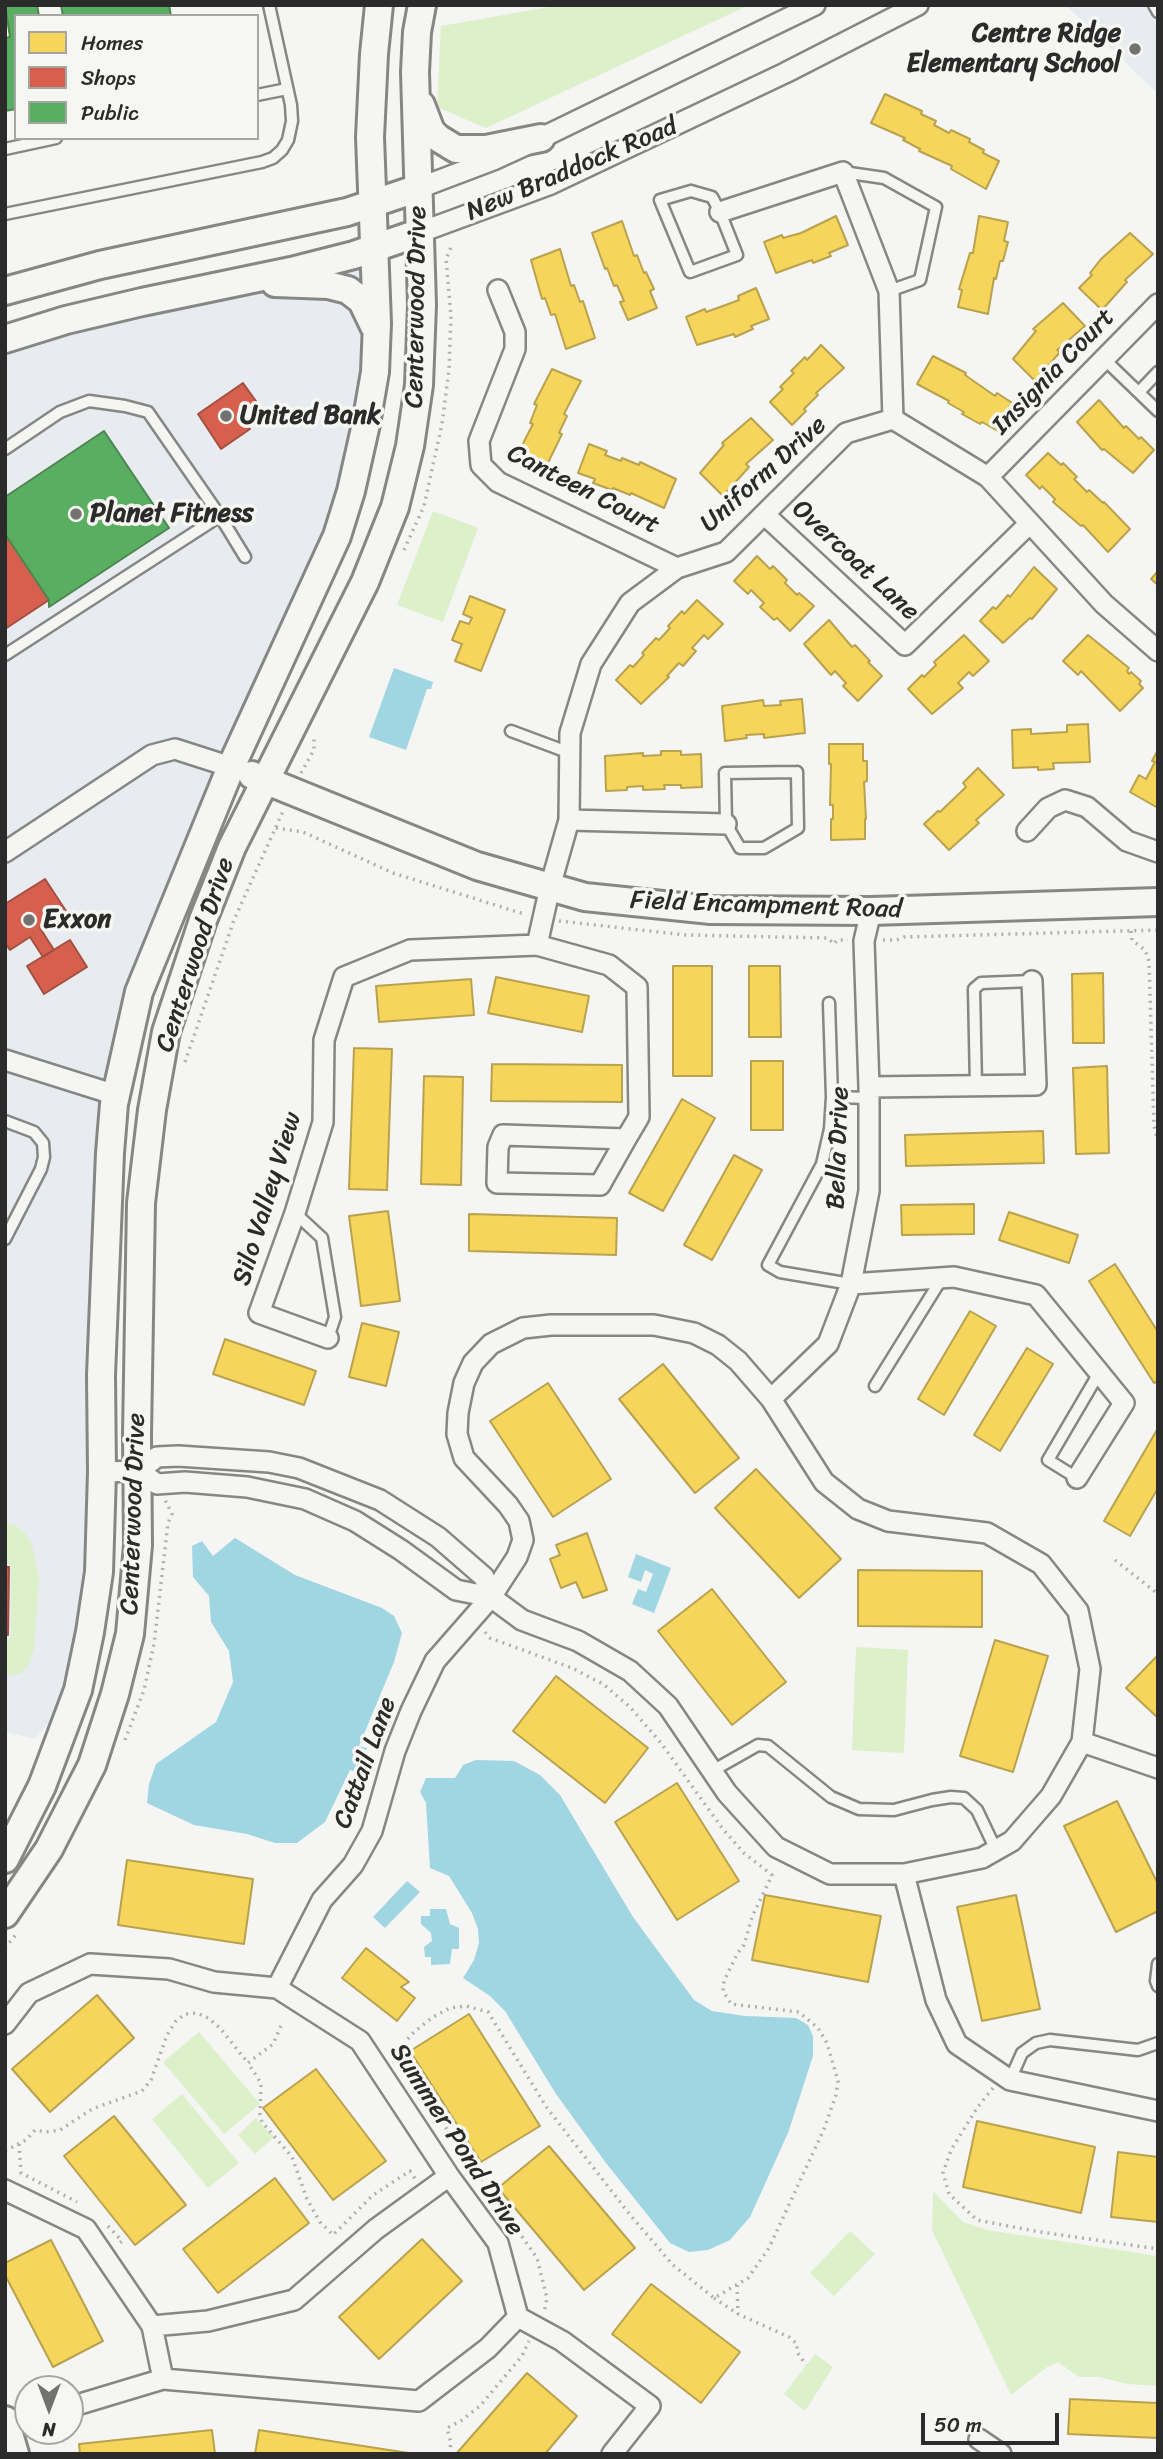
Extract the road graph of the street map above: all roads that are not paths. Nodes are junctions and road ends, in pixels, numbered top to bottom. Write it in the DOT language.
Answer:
graph roads {
  1 [pos="269,5"];
  2 [pos="379,5"];
  3 [pos="422,5"];
  4 [pos="815,5"];
  5 [pos="918,5"];
  6 [pos="1154,5"];
  7 [pos="1158,12"];
  8 [pos="287,89"];
  9 [pos="416,90"];
  10 [pos="259,95"];
  11 [pos="541,138"];
  12 [pos="47,140"];
  13 [pos="5,149"];
  14 [pos="843,172"];
  15 [pos="419,188"];
  16 [pos="373,204"];
  17 [pos="720,212"];
  18 [pos="5,214"];
  19 [pos="421,232"];
  20 [pos="374,248"];
  21 [pos="235,282"];
  22 [pos="498,290"];
  23 [pos="5,291"];
  24 [pos="889,291"];
  25 [pos="1158,304"];
  26 [pos="377,336"];
  27 [pos="5,339"];
  28 [pos="1104,359"];
  29 [pos="1158,372"];
  30 [pos="1139,393"];
  31 [pos="1158,411"];
  32 [pos="893,419"];
  33 [pos="5,449"];
  34 [pos="988,477"];
  35 [pos="765,515"];
  36 [pos="220,516"];
  37 [pos="1029,524"];
  38 [pos="245,557"];
  39 [pos="677,568"];
  40 [pos="1158,650"];
  41 [pos="5,655"];
  42 [pos="511,731"];
  43 [pos="569,753"];
  44 [pos="231,766"];
  45 [pos="266,781"];
  46 [pos="569,820"];
  47 [pos="726,824"];
  48 [pos="1027,831"];
  49 [pos="5,852"];
  50 [pos="1158,852"];
  51 [pos="550,887"];
  52 [pos="1158,902"];
  53 [pos="871,911"];
  54 [pos="537,945"];
  55 [pos="1032,981"];
  56 [pos="829,1003"];
  57 [pos="5,1060"];
  58 [pos="976,1087"];
  59 [pos="869,1093"];
  60 [pos="116,1095"];
  61 [pos="832,1097"];
  62 [pos="5,1121"];
  63 [pos="626,1139"];
  64 [pos="295,1213"];
  65 [pos="5,1239"];
  66 [pos="943,1278"];
  67 [pos="851,1284"];
  68 [pos="328,1338"];
  69 [pos="1099,1373"];
  70 [pos="875,1386"];
  71 [pos="771,1399"];
  72 [pos="139,1471"];
  73 [pos="102,1472"];
  74 [pos="1077,1478"];
  75 [pos="491,1597"];
  76 [pos="1082,1742"];
  77 [pos="1158,1768"];
  78 [pos="712,1771"];
  79 [pos="996,1850"];
  80 [pos="5,1859"];
  81 [pos="904,1874"];
  82 [pos="5,1914"];
  83 [pos="1158,1964"];
  84 [pos="1158,1986"];
  85 [pos="277,1988"];
  86 [pos="5,2024"];
  87 [pos="1158,2043"];
  88 [pos="1006,2077"];
  89 [pos="1158,2111"];
  90 [pos="449,2176"];
  91 [pos="5,2190"];
  92 [pos="518,2317"];
  93 [pos="152,2326"];
  94 [pos="163,2379"];
  95 [pos="84,2403"];
  96 [pos="979,2439"];
  97 [pos="612,2454"];
  98 [pos="1002,2454"];
  1 -- 8 [label="lane"];
  2 -- 16 [label="street, Centerwood Drive"];
  3 -- 9 [label="street, Centerwood Drive"];
  4 -- 11 [label="street, New Braddock Road"];
  5 -- 19 [label="street, New Braddock Road"];
  6 -- 7 [label="lane"];
  8 -- 10 [label="lane"];
  8 -- 18 [label="lane"];
  9 -- 11 [label="street"];
  9 -- 15 [label="street, Centerwood Drive"];
  11 -- 15 [label="street, New Braddock Road"];
  12 -- 13 [label="lane"];
  14 -- 17 [label="street"];
  14 -- 24 [label="street"];
  14 -- 24 [label="lane"];
  15 -- 16 [label="street, New Braddock Road"];
  15 -- 19 [label="street, Centerwood Drive"];
  16 -- 20 [label="street, Centerwood Drive"];
  16 -- 23 [label="street, New Braddock Road"];
  17 -- 17 [label="lane"];
  19 -- 20 [label="street, New Braddock Road"];
  19 -- 45 [label="street, Centerwood Drive"];
  20 -- 21 [label="street, New Braddock Road"];
  20 -- 26 [label="street, Centerwood Drive"];
  21 -- 26 [label="street"];
  21 -- 27 [label="street, New Braddock Road"];
  22 -- 39 [label="street, Canteen Court"];
  24 -- 32 [label="street"];
  25 -- 28 [label="street, Insignia Court"];
  26 -- 44 [label="street, Centerwood Drive"];
  28 -- 30 [label="lane"];
  28 -- 34 [label="street, Insignia Court"];
  29 -- 30 [label="lane"];
  30 -- 31 [label="lane"];
  32 -- 34 [label="street"];
  32 -- 35 [label="street, Uniform Drive"];
  33 -- 36 [label="lane"];
  34 -- 37 [label="street"];
  35 -- 37 [label="street, Overcoat Lane"];
  35 -- 39 [label="street, Uniform Drive"];
  36 -- 38 [label="lane"];
  36 -- 41 [label="lane"];
  37 -- 40 [label="street"];
  39 -- 43 [label="street, Uniform Drive"];
  42 -- 43 [label="lane"];
  43 -- 46 [label="street, Uniform Drive"];
  44 -- 45 [label="street, Field Encampment Road"];
  44 -- 49 [label="street"];
  44 -- 60 [label="street, Centerwood Drive"];
  45 -- 51 [label="street, Field Encampment Road"];
  45 -- 72 [label="street, Centerwood Drive"];
  46 -- 47 [label="street"];
  46 -- 51 [label="street, Uniform Drive"];
  47 -- 47 [label="lane"];
  48 -- 50 [label="street"];
  51 -- 53 [label="street, Field Encampment Road"];
  51 -- 54 [label="street"];
  52 -- 53 [label="street, Field Encampment Road"];
  53 -- 59 [label="street, Bella Drive"];
  54 -- 63 [label="street, Silo Valley View"];
  54 -- 64 [label="street, Silo Valley View"];
  55 -- 58 [label="lane"];
  55 -- 58 [label="street"];
  56 -- 61 [label="lane"];
  57 -- 60 [label="street"];
  58 -- 59 [label="street"];
  59 -- 61 [label="lane"];
  59 -- 67 [label="street, Bella Drive"];
  60 -- 73 [label="street, Centerwood Drive"];
  61 -- 67 [label="lane"];
  62 -- 65 [label="lane"];
  63 -- 63 [label="street, Silo Valley View"];
  64 -- 68 [label="lane"];
  64 -- 68 [label="street, Silo Valley View"];
  66 -- 67 [label="street"];
  66 -- 69 [label="street"];
  66 -- 70 [label="lane"];
  67 -- 71 [label="street, Bella Drive"];
  69 -- 74 [label="street"];
  69 -- 74 [label="lane"];
  71 -- 75 [label="street, Cattail Lane"];
  71 -- 76 [label="street"];
  72 -- 73 [label="street"];
  72 -- 75 [label="street"];
  72 -- 75 [label="street"];
  72 -- 82 [label="street, Centerwood Drive"];
  73 -- 80 [label="street, Centerwood Drive"];
  75 -- 78 [label="street"];
  75 -- 85 [label="street, Cattail Lane"];
  76 -- 77 [label="street"];
  76 -- 79 [label="street"];
  78 -- 79 [label="lane"];
  78 -- 81 [label="street"];
  79 -- 81 [label="street"];
  81 -- 88 [label="street"];
  83 -- 84 [label="lane"];
  85 -- 86 [label="street, Summer Pond Drive"];
  85 -- 90 [label="street, Summer Pond Drive"];
  87 -- 88 [label="lane"];
  88 -- 89 [label="street"];
  90 -- 92 [label="street, Summer Pond Drive"];
  90 -- 93 [label="street"];
  91 -- 93 [label="street"];
  92 -- 94 [label="street"];
  92 -- 97 [label="street"];
  93 -- 94 [label="street"];
  94 -- 95 [label="street"];
  96 -- 98 [label="street"];
}
